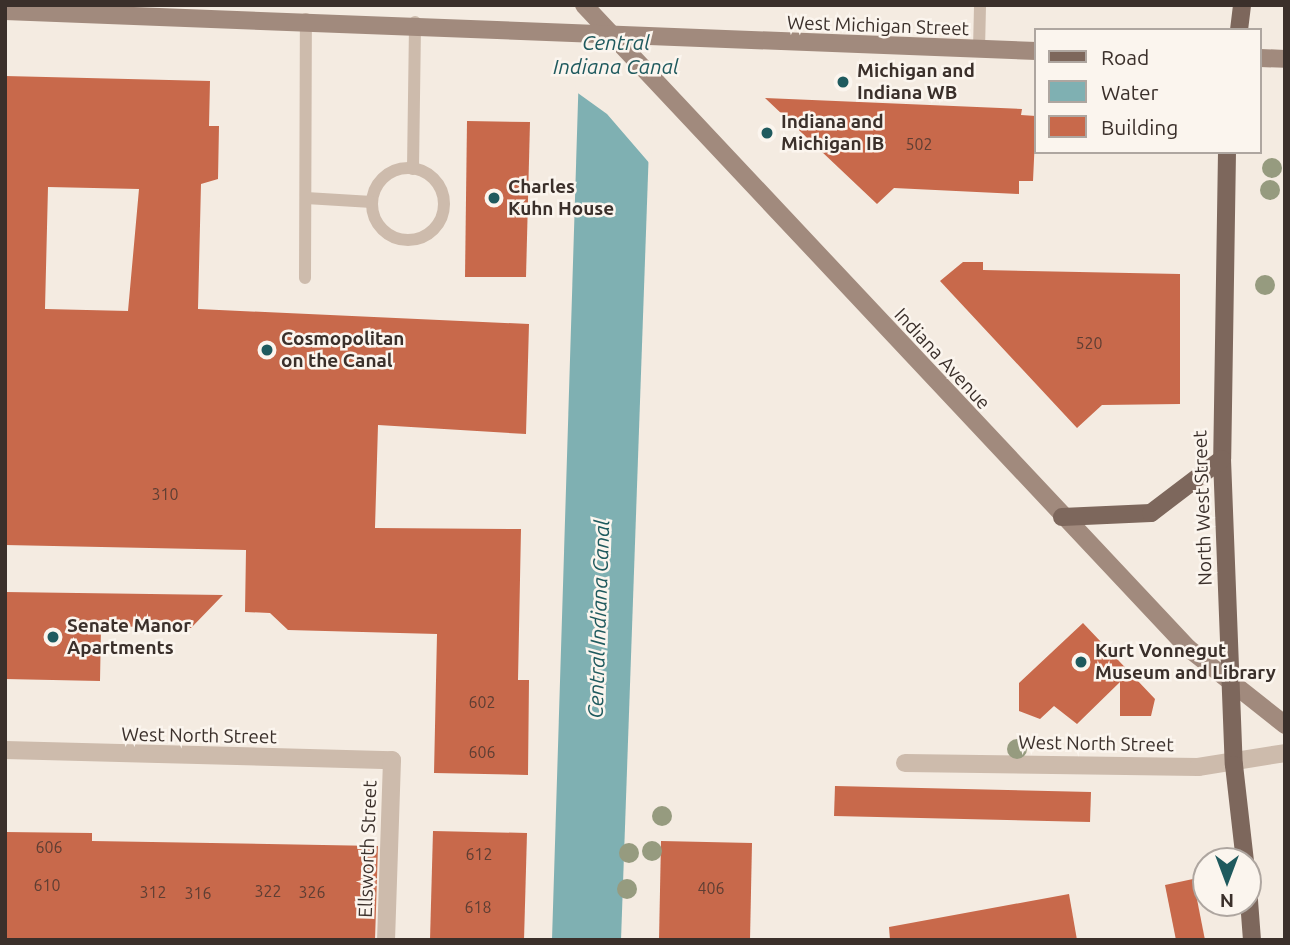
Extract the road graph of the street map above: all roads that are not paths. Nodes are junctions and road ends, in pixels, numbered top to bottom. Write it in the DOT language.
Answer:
graph roads {
  1 [pos="584,5"];
  2 [pos="981,5"];
  3 [pos="1242,5"];
  4 [pos="5,11"];
  5 [pos="306,19"];
  6 [pos="415,22"];
  7 [pos="1239,28"];
  8 [pos="610,33"];
  9 [pos="979,50"];
  10 [pos="1034,51"];
  11 [pos="1262,58"];
  12 [pos="1285,59"];
  13 [pos="1227,154"];
  14 [pos="413,169"];
  15 [pos="306,198"];
  16 [pos="372,202"];
  17 [pos="306,278"];
  18 [pos="1222,459"];
  19 [pos="1062,517"];
  20 [pos="1230,688"];
  21 [pos="1285,725"];
  22 [pos="5,750"];
  23 [pos="1285,753"];
  24 [pos="392,760"];
  25 [pos="905,763"];
  26 [pos="1234,765"];
  27 [pos="1243,847"];
  28 [pos="1250,917"];
  29 [pos="387,940"];
  30 [pos="1252,940"];
  1 -- 8 [label="main road, Indiana Avenue"];
  2 -- 9 [label="lane"];
  3 -- 7 [label="main road"];
  4 -- 5 [label="main road, West Michigan Street"];
  5 -- 6 [label="main road, West Michigan Street"];
  5 -- 15 [label="lane"];
  6 -- 8 [label="main road, West Michigan Street"];
  6 -- 14 [label="lane"];
  8 -- 9 [label="main road, West Michigan Street"];
  8 -- 19 [label="main road, Indiana Avenue"];
  9 -- 10 [label="main road, West Michigan Street"];
  11 -- 12 [label="main road"];
  13 -- 18 [label="main road, North West Street"];
  14 -- 16 [label="lane"];
  14 -- 16 [label="lane"];
  15 -- 16 [label="lane"];
  15 -- 17 [label="lane"];
  18 -- 19 [label="main road"];
  18 -- 20 [label="main road, North West Street"];
  19 -- 20 [label="main road, Indiana Avenue"];
  20 -- 21 [label="main road, Indiana Avenue"];
  20 -- 26 [label="main road, North West Street"];
  22 -- 24 [label="street, West North Street"];
  23 -- 26 [label="street, West North Street"];
  24 -- 29 [label="street, Ellsworth Street"];
  25 -- 26 [label="street, West North Street"];
  26 -- 27 [label="main road, North West Street"];
  28 -- 30 [label="main road"];
}
